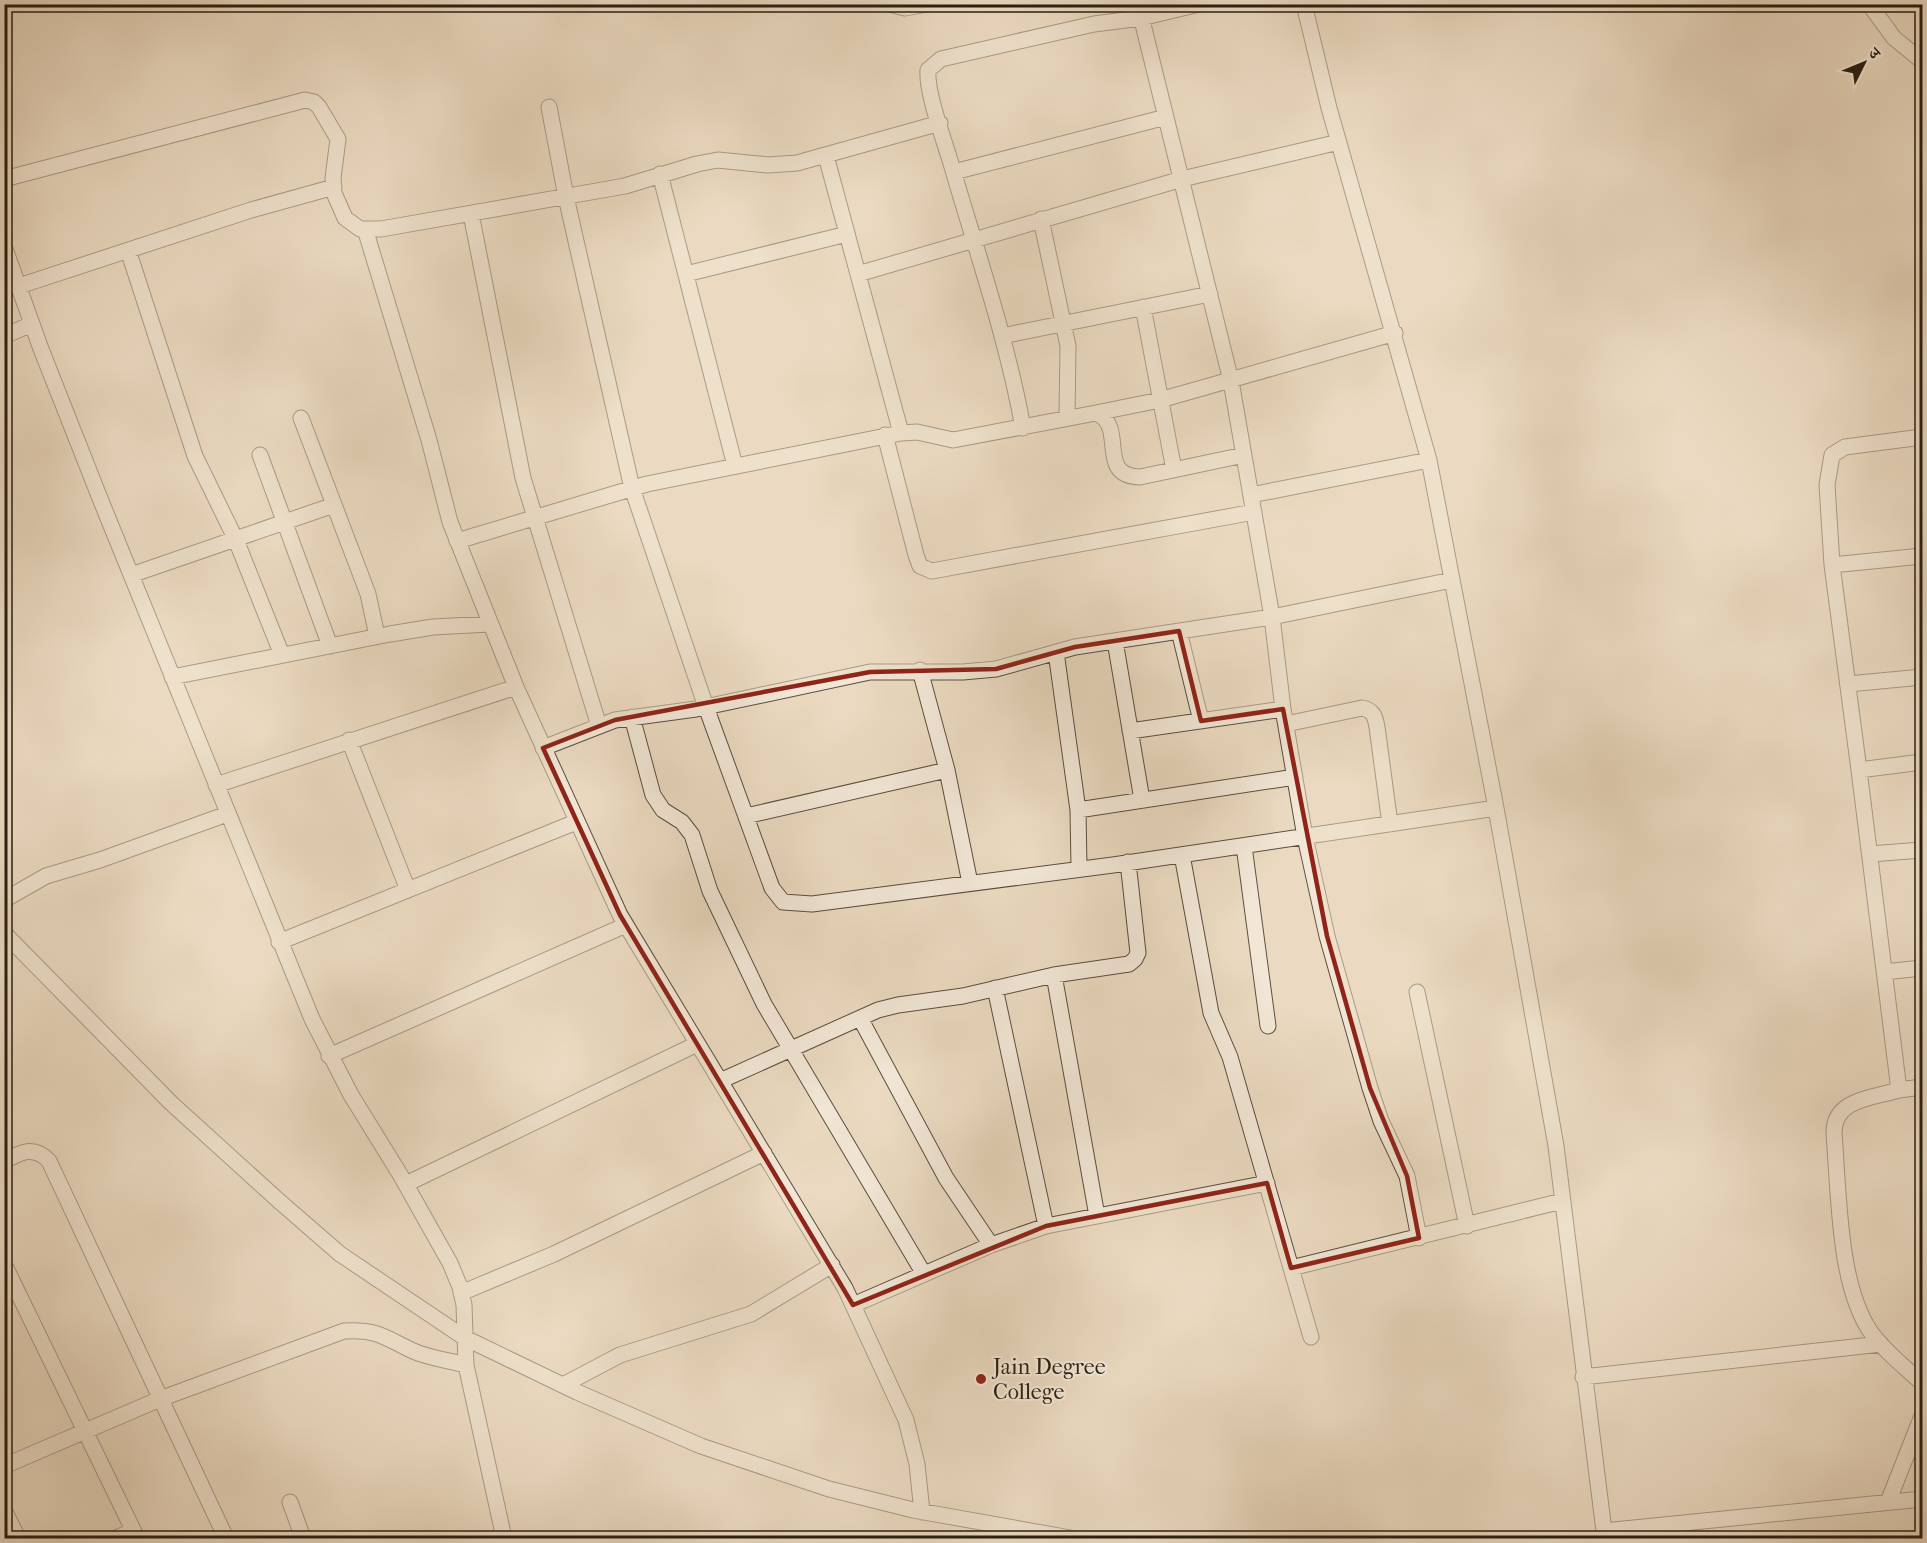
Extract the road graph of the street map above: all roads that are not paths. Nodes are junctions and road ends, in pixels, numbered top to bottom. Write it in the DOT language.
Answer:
graph roads {
  1 [pos="890,4"];
  2 [pos="927,4"];
  3 [pos="1199,4"];
  4 [pos="1304,4"];
  5 [pos="1869,4"];
  6 [pos="1139,11"];
  7 [pos="1923,61"];
  8 [pos="549,107"];
  9 [pos="1166,117"];
  10 [pos="940,123"];
  11 [pos="1339,142"];
  12 [pos="826,156"];
  13 [pos="954,172"];
  14 [pos="660,174"];
  15 [pos="4,179"];
  16 [pos="1182,179"];
  17 [pos="334,188"];
  18 [pos="566,196"];
  19 [pos="471,214"];
  20 [pos="1041,219"];
  21 [pos="365,229"];
  22 [pos="848,234"];
  23 [pos="974,240"];
  24 [pos="128,250"];
  25 [pos="6,256"];
  26 [pos="686,274"];
  27 [pos="858,274"];
  28 [pos="18,286"];
  29 [pos="1210,294"];
  30 [pos="1143,307"];
  31 [pos="1065,323"];
  32 [pos="32,324"];
  33 [pos="1395,333"];
  34 [pos="4,336"];
  35 [pos="1002,336"];
  36 [pos="1231,381"];
  37 [pos="1160,400"];
  38 [pos="1096,413"];
  39 [pos="301,418"];
  40 [pos="1067,418"];
  41 [pos="1023,428"];
  42 [pos="901,433"];
  43 [pos="885,435"];
  44 [pos="1923,437"];
  45 [pos="260,455"];
  46 [pos="1244,455"];
  47 [pos="1428,460"];
  48 [pos="735,466"];
  49 [pos="1173,470"];
  50 [pos="632,488"];
  51 [pos="1251,495"];
  52 [pos="334,505"];
  53 [pos="1254,512"];
  54 [pos="535,518"];
  55 [pos="285,523"];
  56 [pos="236,540"];
  57 [pos="458,541"];
  58 [pos="1923,555"];
  59 [pos="1832,565"];
  60 [pos="131,575"];
  61 [pos="1452,580"];
  62 [pos="1272,617"];
  63 [pos="490,624"];
  64 [pos="1179,631"];
  65 [pos="377,636"];
  66 [pos="1115,641"];
  67 [pos="330,646"];
  68 [pos="1056,652"];
  69 [pos="282,655"];
  70 [pos="920,670"];
  71 [pos="172,677"];
  72 [pos="1923,677"];
  73 [pos="1848,684"];
  74 [pos="516,687"];
  75 [pos="706,707"];
  76 [pos="1285,716"];
  77 [pos="632,717"];
  78 [pos="1201,721"];
  79 [pos="599,726"];
  80 [pos="1130,731"];
  81 [pos="349,741"];
  82 [pos="543,748"];
  83 [pos="1923,762"];
  84 [pos="947,770"];
  85 [pos="1859,770"];
  86 [pos="1295,777"];
  87 [pos="216,785"];
  88 [pos="1142,800"];
  89 [pos="1496,808"];
  90 [pos="1078,810"];
  91 [pos="227,814"];
  92 [pos="746,816"];
  93 [pos="576,822"];
  94 [pos="1390,824"];
  95 [pos="1305,837"];
  96 [pos="1244,846"];
  97 [pos="1923,850"];
  98 [pos="1870,854"];
  99 [pos="1182,855"];
  100 [pos="1128,862"];
  101 [pos="1079,868"];
  102 [pos="970,883"];
  103 [pos="408,890"];
  104 [pos="4,900"];
  105 [pos="626,925"];
  106 [pos="4,933"];
  107 [pos="279,942"];
  108 [pos="1923,968"];
  109 [pos="1884,972"];
  110 [pos="1054,975"];
  111 [pos="995,988"];
  112 [pos="1417,992"];
  113 [pos="860,1018"];
  114 [pos="1268,1026"];
  115 [pos="697,1044"];
  116 [pos="791,1049"];
  117 [pos="329,1056"];
  118 [pos="720,1081"];
  119 [pos="1923,1087"];
  120 [pos="1899,1090"];
  121 [pos="764,1153"];
  122 [pos="4,1161"];
  123 [pos="406,1184"];
  124 [pos="1266,1184"];
  125 [pos="1562,1201"];
  126 [pos="1097,1216"];
  127 [pos="1046,1226"];
  128 [pos="1467,1226"];
  129 [pos="1419,1238"];
  130 [pos="991,1245"];
  131 [pos="4,1264"];
  132 [pos="832,1266"];
  133 [pos="1291,1268"];
  134 [pos="924,1274"];
  135 [pos="461,1293"];
  136 [pos="853,1305"];
  137 [pos="1311,1337"];
  138 [pos="465,1338"];
  139 [pos="1881,1344"];
  140 [pos="466,1365"];
  141 [pos="1583,1377"];
  142 [pos="1923,1383"];
  143 [pos="563,1385"];
  144 [pos="160,1399"];
  145 [pos="1923,1416"];
  146 [pos="85,1430"];
  147 [pos="4,1466"];
  148 [pos="1923,1499"];
  149 [pos="290,1502"];
  150 [pos="1888,1502"];
  151 [pos="4,1510"];
  152 [pos="922,1512"];
  153 [pos="135,1535"];
  154 [pos="1603,1535"];
  155 [pos="18,1539"];
  156 [pos="116,1539"];
  157 [pos="226,1539"];
  158 [pos="303,1539"];
  159 [pos="504,1539"];
  160 [pos="1071,1539"];
  1 -- 2 [label="street"];
  3 -- 6 [label="street"];
  4 -- 11 [label="street"];
  5 -- 7 [label="street"];
  6 -- 9 [label="street"];
  6 -- 10 [label="street"];
  8 -- 18 [label="street"];
  9 -- 13 [label="street"];
  9 -- 16 [label="street"];
  10 -- 12 [label="street"];
  10 -- 13 [label="street"];
  11 -- 16 [label="street"];
  11 -- 33 [label="street"];
  12 -- 14 [label="street"];
  12 -- 22 [label="street"];
  13 -- 23 [label="street"];
  14 -- 18 [label="street"];
  14 -- 26 [label="street"];
  15 -- 17 [label="street"];
  16 -- 20 [label="street"];
  16 -- 29 [label="street"];
  17 -- 21 [label="street"];
  17 -- 24 [label="street"];
  18 -- 19 [label="street"];
  18 -- 50 [label="street"];
  19 -- 21 [label="street"];
  19 -- 54 [label="street"];
  20 -- 23 [label="street"];
  20 -- 31 [label="street"];
  21 -- 57 [label="street"];
  22 -- 26 [label="street"];
  22 -- 27 [label="street"];
  23 -- 27 [label="street"];
  23 -- 35 [label="street"];
  24 -- 28 [label="street"];
  24 -- 56 [label="street"];
  25 -- 28 [label="street"];
  26 -- 48 [label="street"];
  27 -- 42 [label="street"];
  28 -- 32 [label="street"];
  29 -- 30 [label="street"];
  29 -- 36 [label="street"];
  30 -- 31 [label="street"];
  30 -- 37 [label="street"];
  31 -- 35 [label="street"];
  31 -- 40 [label="street"];
  32 -- 34 [label="street"];
  32 -- 60 [label="street"];
  33 -- 36 [label="street"];
  33 -- 47 [label="street"];
  35 -- 41 [label="street"];
  36 -- 37 [label="street"];
  36 -- 46 [label="street"];
  37 -- 38 [label="street"];
  37 -- 49 [label="street"];
  38 -- 40 [label="street"];
  38 -- 49 [label="street"];
  39 -- 52 [label="street"];
  40 -- 41 [label="street"];
  41 -- 42 [label="street"];
  42 -- 43 [label="street"];
  43 -- 48 [label="street"];
  43 -- 53 [label="street"];
  44 -- 59 [label="street"];
  45 -- 55 [label="street"];
  46 -- 49 [label="street"];
  46 -- 51 [label="street"];
  47 -- 51 [label="street"];
  47 -- 61 [label="street"];
  48 -- 50 [label="street"];
  50 -- 54 [label="street"];
  50 -- 75 [label="street"];
  51 -- 53 [label="street"];
  52 -- 55 [label="street"];
  52 -- 65 [label="street"];
  53 -- 62 [label="street"];
  54 -- 57 [label="street"];
  54 -- 79 [label="street"];
  55 -- 56 [label="street"];
  55 -- 67 [label="street"];
  56 -- 60 [label="street"];
  56 -- 69 [label="street"];
  57 -- 63 [label="street"];
  58 -- 59 [label="street"];
  59 -- 73 [label="street"];
  60 -- 71 [label="street"];
  61 -- 62 [label="street"];
  61 -- 89 [label="street"];
  62 -- 64 [label="street"];
  62 -- 76 [label="street"];
  63 -- 65 [label="street"];
  63 -- 74 [label="street"];
  64 -- 66 [label="street"];
  64 -- 78 [label="street"];
  65 -- 67 [label="street"];
  66 -- 68 [label="street"];
  66 -- 80 [label="street"];
  67 -- 69 [label="street"];
  68 -- 70 [label="street"];
  68 -- 90 [label="street"];
  69 -- 71 [label="street"];
  70 -- 75 [label="street"];
  70 -- 84 [label="street"];
  71 -- 87 [label="street"];
  72 -- 73 [label="street"];
  73 -- 85 [label="street"];
  74 -- 81 [label="street"];
  74 -- 82 [label="street"];
  75 -- 77 [label="street"];
  75 -- 92 [label="street"];
  76 -- 78 [label="street"];
  76 -- 86 [label="street"];
  76 -- 94 [label="street"];
  77 -- 79 [label="street"];
  77 -- 116 [label="street"];
  78 -- 80 [label="street"];
  79 -- 82 [label="street"];
  80 -- 88 [label="street"];
  81 -- 87 [label="street"];
  81 -- 103 [label="street"];
  82 -- 93 [label="street"];
  83 -- 85 [label="street"];
  84 -- 92 [label="street"];
  84 -- 102 [label="street"];
  85 -- 98 [label="street"];
  86 -- 88 [label="street"];
  86 -- 95 [label="street"];
  87 -- 91 [label="street"];
  88 -- 90 [label="street"];
  89 -- 94 [label="street"];
  89 -- 125 [label="street"];
  90 -- 101 [label="street"];
  91 -- 104 [label="street"];
  91 -- 107 [label="street"];
  92 -- 102 [label="street"];
  93 -- 103 [label="street"];
  93 -- 105 [label="street"];
  94 -- 95 [label="street"];
  95 -- 96 [label="street"];
  95 -- 129 [label="street"];
  96 -- 99 [label="street"];
  96 -- 114 [label="street"];
  97 -- 98 [label="street"];
  98 -- 109 [label="street"];
  99 -- 100 [label="street"];
  99 -- 124 [label="street"];
  100 -- 101 [label="street"];
  100 -- 110 [label="street"];
  101 -- 102 [label="street"];
  103 -- 107 [label="street"];
  105 -- 115 [label="street"];
  105 -- 117 [label="street"];
  106 -- 138 [label="street"];
  107 -- 117 [label="street"];
  108 -- 109 [label="street"];
  109 -- 120 [label="street"];
  110 -- 111 [label="street"];
  110 -- 126 [label="street"];
  111 -- 113 [label="street"];
  111 -- 127 [label="street"];
  112 -- 128 [label="street"];
  113 -- 116 [label="street"];
  113 -- 130 [label="street"];
  115 -- 118 [label="street"];
  115 -- 123 [label="street"];
  116 -- 118 [label="street"];
  116 -- 134 [label="street"];
  117 -- 123 [label="street"];
  118 -- 121 [label="street"];
  119 -- 120 [label="street"];
  120 -- 139 [label="street"];
  121 -- 132 [label="street"];
  121 -- 135 [label="street"];
  122 -- 144 [label="street"];
  123 -- 135 [label="street"];
  124 -- 126 [label="street"];
  124 -- 133 [label="street"];
  125 -- 128 [label="street"];
  125 -- 141 [label="street"];
  126 -- 127 [label="street"];
  127 -- 130 [label="street"];
  128 -- 129 [label="street"];
  129 -- 133 [label="street"];
  130 -- 134 [label="street"];
  131 -- 146 [label="street"];
  132 -- 136 [label="street"];
  132 -- 143 [label="street"];
  133 -- 137 [label="street"];
  134 -- 136 [label="street"];
  135 -- 138 [label="street"];
  136 -- 152 [label="street"];
  138 -- 140 [label="street"];
  138 -- 143 [label="street"];
  139 -- 141 [label="street"];
  139 -- 142 [label="street"];
  140 -- 144 [label="street"];
  140 -- 159 [label="street"];
  141 -- 154 [label="street"];
  143 -- 152 [label="street"];
  144 -- 146 [label="street"];
  144 -- 157 [label="street"];
  145 -- 150 [label="street"];
  146 -- 147 [label="street"];
  146 -- 153 [label="street"];
  148 -- 150 [label="street"];
  149 -- 158 [label="street"];
  150 -- 154 [label="street"];
  151 -- 155 [label="street"];
  152 -- 160 [label="street"];
  153 -- 156 [label="street"];
}
